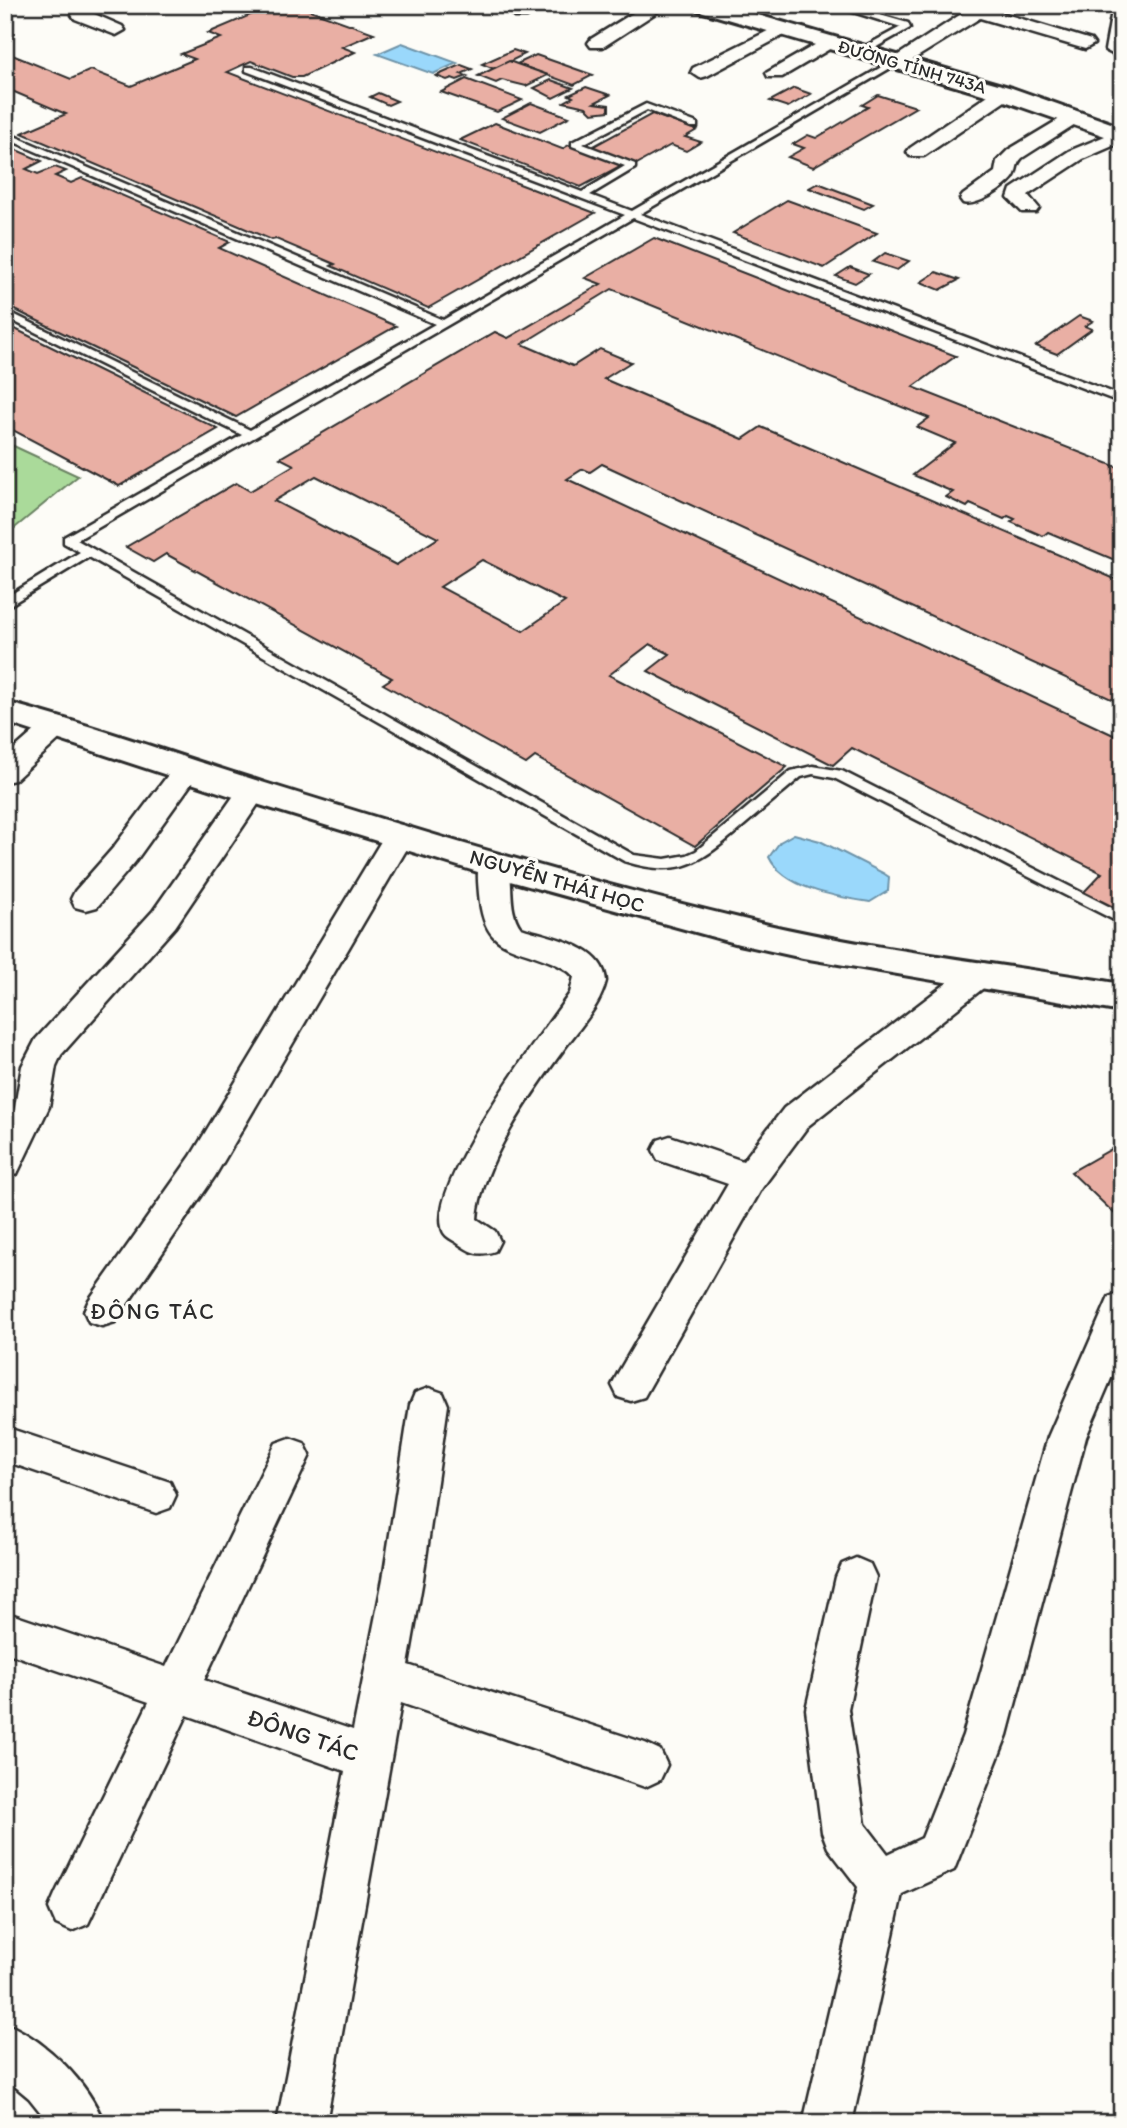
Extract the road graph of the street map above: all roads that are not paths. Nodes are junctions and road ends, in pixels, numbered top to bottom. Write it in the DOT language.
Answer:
graph roads {
  1 [pos="90,5"];
  2 [pos="659,5"];
  3 [pos="700,5"];
  4 [pos="835,5"];
  5 [pos="1122,5"];
  6 [pos="983,9"];
  7 [pos="116,30"];
  8 [pos="780,30"];
  9 [pos="597,43"];
  10 [pos="827,43"];
  11 [pos="1085,44"];
  12 [pos="861,52"];
  13 [pos="1122,54"];
  14 [pos="895,63"];
  15 [pos="248,69"];
  16 [pos="701,72"];
  17 [pos="775,74"];
  18 [pos="1004,93"];
  19 [pos="1073,117"];
  20 [pos="694,125"];
  21 [pos="5,135"];
  22 [pos="1121,135"];
  23 [pos="917,152"];
  24 [pos="583,195"];
  25 [pos="970,199"];
  26 [pos="1028,208"];
  27 [pos="635,214"];
  28 [pos="5,313"];
  29 [pos="444,324"];
  30 [pos="1122,400"];
  31 [pos="251,435"];
  32 [pos="89,552"];
  33 [pos="5,604"];
  34 [pos="5,712"];
  35 [pos="57,726"];
  36 [pos="187,769"];
  37 [pos="5,773"];
  38 [pos="252,791"];
  39 [pos="400,835"];
  40 [pos="493,864"];
  41 [pos="86,899"];
  42 [pos="1122,919"];
  43 [pos="980,974"];
  44 [pos="1122,998"];
  45 [pos="670,1150"];
  46 [pos="5,1164"];
  47 [pos="750,1178"];
  48 [pos="482,1241"];
  49 [pos="1122,1308"];
  50 [pos="102,1311"];
  51 [pos="631,1385"];
  52 [pos="429,1405"];
  53 [pos="5,1444"];
  54 [pos="290,1455"];
  55 [pos="156,1495"];
  56 [pos="856,1577"];
  57 [pos="5,1632"];
  58 [pos="384,1677"];
  59 [pos="177,1691"];
  60 [pos="368,1757"];
  61 [pos="645,1765"];
  62 [pos="883,1880"];
  63 [pos="72,1908"];
  64 [pos="5,2047"];
  65 [pos="80,2123"];
  66 [pos="301,2123"];
  67 [pos="827,2123"];
  1 -- 7 [label="street"];
  2 -- 9 [label="street"];
  3 -- 8 [label="street, ĐƯỜNG TỈNH 743A"];
  4 -- 12 [label="lane"];
  5 -- 13 [label="street"];
  6 -- 11 [label="street"];
  6 -- 14 [label="street"];
  8 -- 10 [label="street, ĐƯỜNG TỈNH 743A"];
  8 -- 16 [label="street"];
  10 -- 12 [label="street, ĐƯỜNG TỈNH 743A"];
  10 -- 17 [label="street"];
  12 -- 14 [label="street, ĐƯỜNG TỈNH 743A"];
  14 -- 18 [label="street, ĐƯỜNG TỈNH 743A"];
  14 -- 27 [label="lane"];
  15 -- 24 [label="lane"];
  18 -- 19 [label="street, ĐƯỜNG TỈNH 743A"];
  18 -- 23 [label="street"];
  19 -- 22 [label="street, ĐƯỜNG TỈNH 743A"];
  19 -- 25 [label="street"];
  20 -- 24 [label="lane"];
  21 -- 29 [label="lane"];
  22 -- 26 [label="street"];
  24 -- 27 [label="lane"];
  27 -- 29 [label="lane"];
  27 -- 30 [label="lane"];
  28 -- 31 [label="lane"];
  29 -- 31 [label="lane"];
  31 -- 32 [label="lane"];
  32 -- 33 [label="lane"];
  32 -- 42 [label="lane"];
  34 -- 35 [label="street, NGUYỄN THÁI HỌC"];
  35 -- 36 [label="street, NGUYỄN THÁI HỌC"];
  35 -- 37 [label="street"];
  36 -- 38 [label="street, NGUYỄN THÁI HỌC"];
  36 -- 41 [label="street"];
  38 -- 39 [label="street, NGUYỄN THÁI HỌC"];
  38 -- 46 [label="street"];
  39 -- 40 [label="street, NGUYỄN THÁI HỌC"];
  39 -- 50 [label="street"];
  40 -- 43 [label="street, NGUYỄN THÁI HỌC"];
  40 -- 48 [label="street"];
  43 -- 44 [label="street, NGUYỄN THÁI HỌC"];
  43 -- 47 [label="street"];
  45 -- 47 [label="street"];
  47 -- 51 [label="street"];
  49 -- 62 [label="street"];
  52 -- 58 [label="street"];
  53 -- 55 [label="street"];
  54 -- 59 [label="street"];
  56 -- 62 [label="street"];
  57 -- 59 [label="street, ĐÔNG TÁC"];
  58 -- 60 [label="street"];
  58 -- 61 [label="street"];
  59 -- 60 [label="street, ĐÔNG TÁC"];
  59 -- 63 [label="street"];
  60 -- 66 [label="street, ĐÔNG TÁC"];
  62 -- 67 [label="street"];
  64 -- 65 [label="street"];
}
